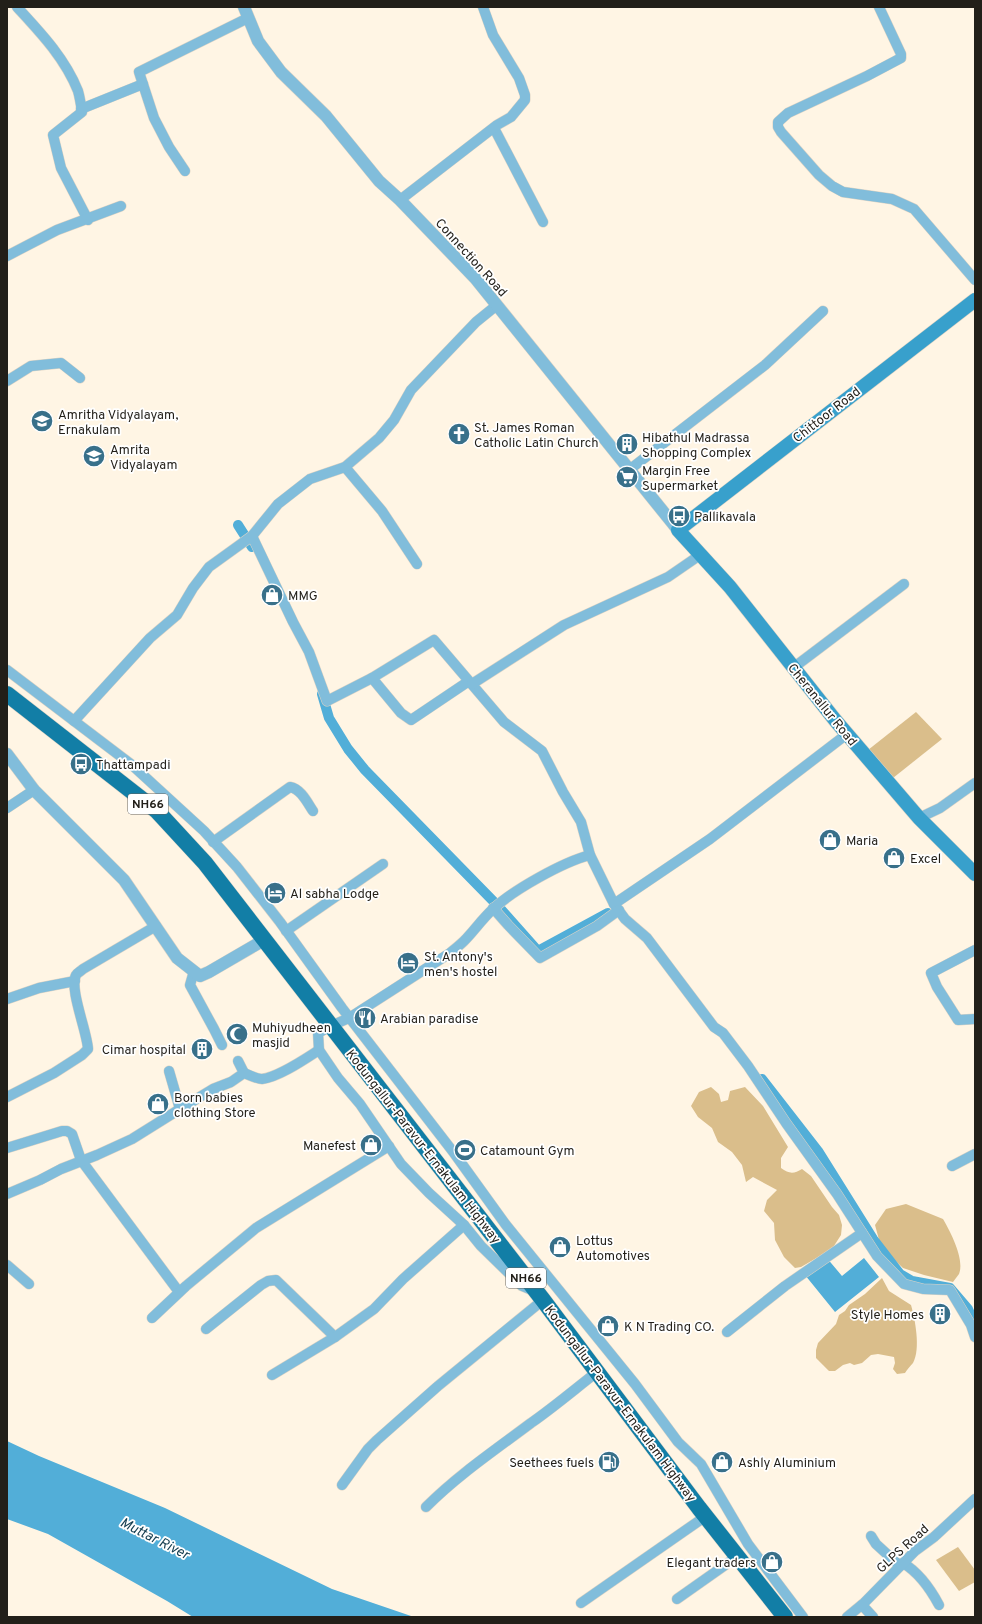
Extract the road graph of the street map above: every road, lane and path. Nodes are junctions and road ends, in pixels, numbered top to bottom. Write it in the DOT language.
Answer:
graph roads {
  1 [pos="17,7"];
  2 [pos="483,7"];
  3 [pos="880,7"];
  4 [pos="246,12"];
  5 [pos="143,84"];
  6 [pos="81,109"];
  7 [pos="494,128"];
  8 [pos="185,171"];
  9 [pos="400,200"];
  10 [pos="121,206"];
  11 [pos="88,220"];
  12 [pos="543,222"];
  13 [pos="7,256"];
  14 [pos="975,280"];
  15 [pos="975,300"];
  16 [pos="497,306"];
  17 [pos="823,311"];
  18 [pos="80,378"];
  19 [pos="7,381"];
  20 [pos="345,467"];
  21 [pos="629,470"];
  22 [pos="678,530"];
  23 [pos="248,539"];
  24 [pos="700,555"];
  25 [pos="417,564"];
  26 [pos="904,584"];
  27 [pos="794,668"];
  28 [pos="7,670"];
  29 [pos="372,678"];
  30 [pos="470,682"];
  31 [pos="7,694"];
  32 [pos="74,721"];
  33 [pos="847,734"];
  34 [pos="7,754"];
  35 [pos="975,783"];
  36 [pos="34,790"];
  37 [pos="7,808"];
  38 [pos="313,811"];
  39 [pos="919,818"];
  40 [pos="213,842"];
  41 [pos="590,855"];
  42 [pos="383,864"];
  43 [pos="975,874"];
  44 [pos="496,906"];
  45 [pos="617,907"];
  46 [pos="156,926"];
  47 [pos="286,931"];
  48 [pos="264,940"];
  49 [pos="975,950"];
  50 [pos="194,971"];
  51 [pos="74,980"];
  52 [pos="7,999"];
  53 [pos="349,1018"];
  54 [pos="975,1019"];
  55 [pos="331,1026"];
  56 [pos="222,1045"];
  57 [pos="319,1050"];
  58 [pos="238,1061"];
  59 [pos="169,1071"];
  60 [pos="244,1073"];
  61 [pos="7,1096"];
  62 [pos="180,1109"];
  63 [pos="389,1146"];
  64 [pos="7,1148"];
  65 [pos="975,1154"];
  66 [pos="81,1160"];
  67 [pos="952,1166"];
  68 [pos="7,1194"];
  69 [pos="464,1225"];
  70 [pos="862,1233"];
  71 [pos="7,1265"];
  72 [pos="29,1284"];
  73 [pos="179,1292"];
  74 [pos="541,1296"];
  75 [pos="152,1318"];
  76 [pos="206,1329"];
  77 [pos="727,1332"];
  78 [pos="335,1337"];
  79 [pos="975,1337"];
  80 [pos="597,1372"];
  81 [pos="272,1374"];
  82 [pos="342,1485"];
  83 [pos="975,1499"];
  84 [pos="426,1508"];
  85 [pos="706,1516"];
  86 [pos="871,1536"];
  87 [pos="738,1556"];
  88 [pos="902,1564"];
  89 [pos="677,1599"];
  90 [pos="581,1603"];
  91 [pos="939,1604"];
  92 [pos="862,1605"];
  93 [pos="786,1617"];
  94 [pos="803,1617"];
  95 [pos="847,1617"];
  96 [pos="873,1617"];
  1 -- 6 [label="street"];
  2 -- 7 [label="street"];
  3 -- 14 [label="street"];
  4 -- 5 [label="street"];
  4 -- 9 [label="street, Connection Road"];
  5 -- 6 [label="street"];
  5 -- 8 [label="street"];
  6 -- 11 [label="street"];
  7 -- 9 [label="street"];
  7 -- 12 [label="street"];
  9 -- 16 [label="street, Connection Road"];
  10 -- 11 [label="street"];
  11 -- 13 [label="street"];
  15 -- 22 [label="main road, Chittoor Road"];
  16 -- 20 [label="street"];
  16 -- 21 [label="street, Connection Road"];
  17 -- 21 [label="street"];
  18 -- 19 [label="street"];
  20 -- 23 [label="street"];
  20 -- 25 [label="street"];
  21 -- 22 [label="street, Connection Road"];
  22 -- 24 [label="main road, Cheranallur Road"];
  23 -- 29 [label="street"];
  23 -- 32 [label="street"];
  24 -- 27 [label="main road, Cheranallur Road"];
  24 -- 30 [label="street"];
  26 -- 27 [label="street"];
  27 -- 33 [label="main road, Cheranallur Road"];
  28 -- 32 [label="street"];
  29 -- 30 [label="street"];
  29 -- 30 [label="street"];
  30 -- 41 [label="street"];
  31 -- 48 [label="highway, Kodungallur-Paravur-Ernakulam Highway / NH66"];
  32 -- 40 [label="street"];
  33 -- 39 [label="main road, Cheranallur Road"];
  33 -- 45 [label="street"];
  34 -- 36 [label="street"];
  35 -- 39 [label="street"];
  36 -- 37 [label="street"];
  36 -- 46 [label="street"];
  38 -- 40 [label="street"];
  39 -- 43 [label="main road, Cheranallur Road"];
  40 -- 47 [label="street"];
  41 -- 44 [label="street"];
  41 -- 45 [label="street"];
  42 -- 47 [label="street"];
  44 -- 45 [label="street"];
  44 -- 53 [label="street"];
  45 -- 70 [label="street"];
  46 -- 50 [label="street"];
  46 -- 51 [label="street"];
  47 -- 53 [label="street"];
  48 -- 50 [label="street"];
  48 -- 55 [label="highway, Kodungallur-Paravur-Ernakulam Highway / NH66"];
  49 -- 54 [label="street"];
  50 -- 56 [label="street"];
  51 -- 52 [label="street"];
  51 -- 61 [label="street"];
  53 -- 55 [label="street"];
  53 -- 94 [label="street"];
  55 -- 57 [label="street"];
  55 -- 74 [label="highway, Kodungallur-Paravur-Ernakulam Highway / NH66"];
  57 -- 60 [label="street"];
  57 -- 63 [label="street"];
  58 -- 60 [label="street"];
  59 -- 62 [label="street"];
  60 -- 62 [label="street"];
  62 -- 66 [label="street"];
  63 -- 69 [label="street"];
  63 -- 73 [label="street"];
  64 -- 66 [label="street"];
  65 -- 67 [label="street"];
  66 -- 68 [label="street"];
  66 -- 73 [label="street"];
  69 -- 74 [label="street"];
  69 -- 78 [label="street"];
  70 -- 77 [label="street"];
  70 -- 79 [label="street"];
  71 -- 72 [label="street"];
  73 -- 75 [label="street"];
  74 -- 80 [label="highway, Kodungallur-Paravur-Ernakulam Highway / NH66"];
  74 -- 82 [label="street"];
  76 -- 78 [label="street"];
  78 -- 81 [label="street"];
  80 -- 84 [label="street"];
  80 -- 85 [label="highway, Kodungallur-Paravur-Ernakulam Highway / NH66"];
  83 -- 88 [label="street, GLPS Road"];
  85 -- 87 [label="highway, Kodungallur-Paravur-Ernakulam Highway / NH66"];
  85 -- 90 [label="street"];
  86 -- 88 [label="street"];
  87 -- 89 [label="street"];
  87 -- 93 [label="highway, Kodungallur-Paravur-Ernakulam Highway / NH66"];
  88 -- 91 [label="street"];
  88 -- 92 [label="street, GLPS Road"];
  92 -- 95 [label="street, GLPS Road"];
  92 -- 96 [label="street"];
}
